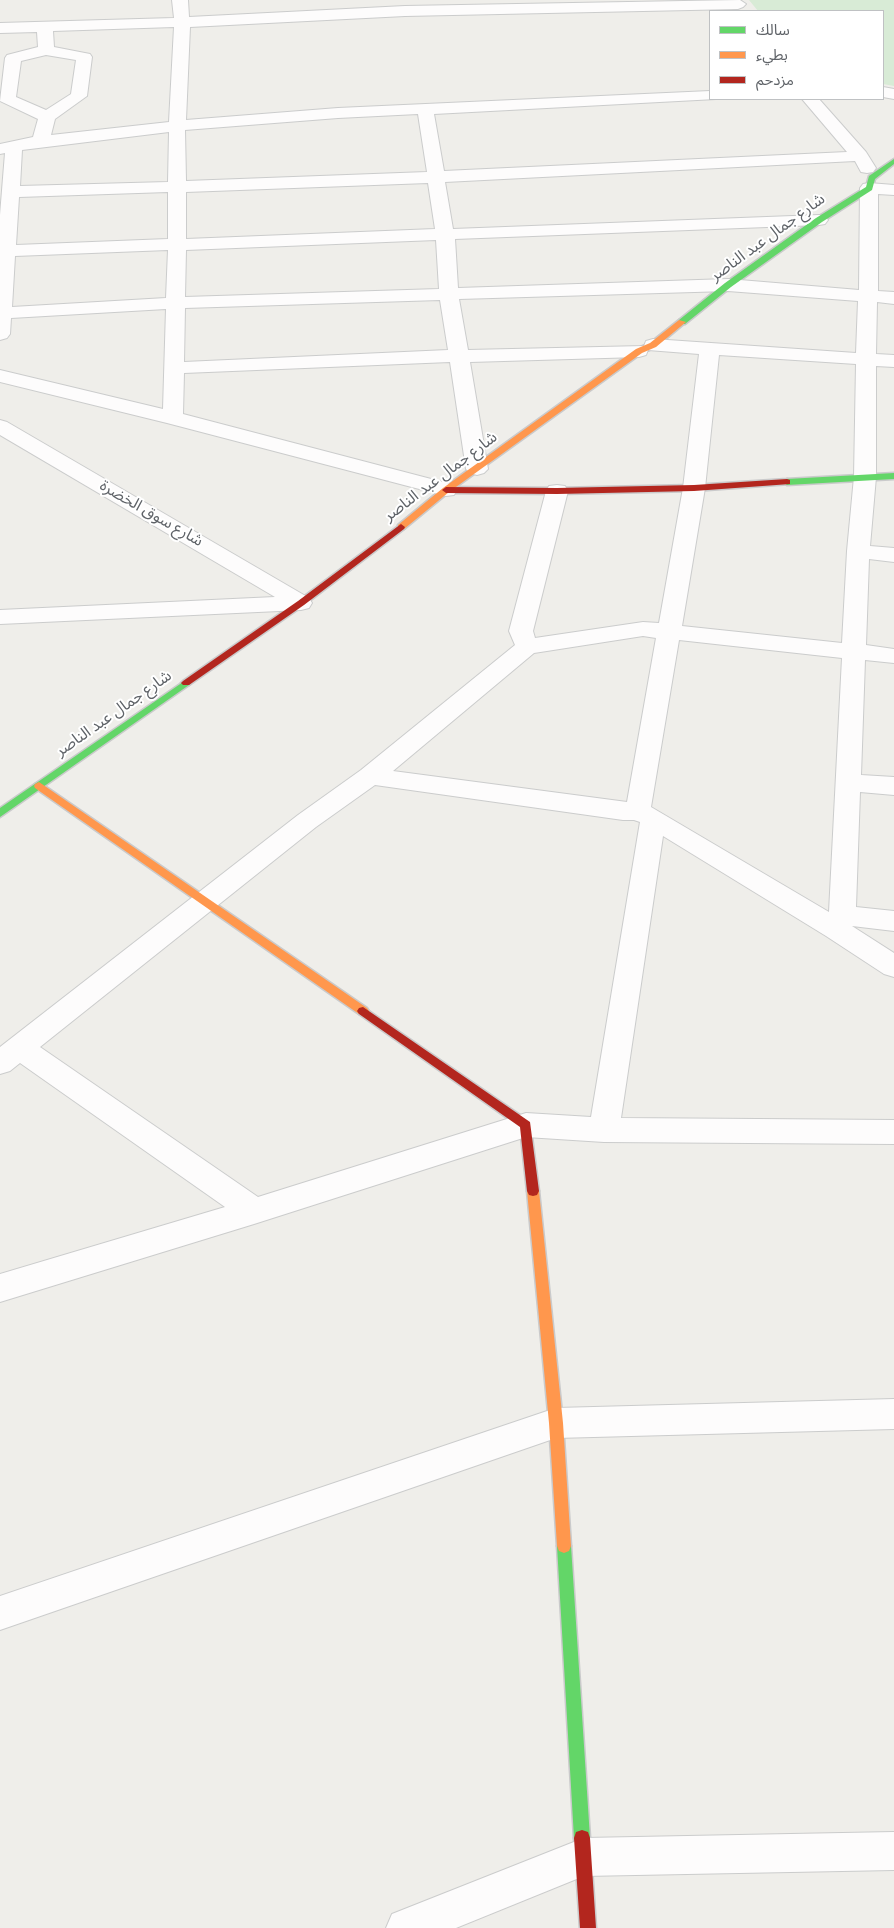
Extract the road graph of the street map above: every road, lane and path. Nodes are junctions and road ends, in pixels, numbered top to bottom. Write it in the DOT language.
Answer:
graph roads {
  1 [pos="180,0"];
  2 [pos="738,5"];
  3 [pos="405,6"];
  4 [pos="182,22"];
  5 [pos="0,28"];
  6 [pos="44,29"];
  7 [pos="46,50"];
  8 [pos="709,96"];
  9 [pos="811,100"];
  10 [pos="425,108"];
  11 [pos="47,117"];
  12 [pos="177,126"];
  13 [pos="41,141"];
  14 [pos="7,148"];
  15 [pos="860,156"];
  16 [pos="894,161"];
  17 [pos="435,177"];
  18 [pos="871,183"];
  19 [pos="178,185"];
  20 [pos="894,190"];
  21 [pos="10,192"];
  22 [pos="5,213"];
  23 [pos="819,220"];
  24 [pos="445,234"];
  25 [pos="177,244"];
  26 [pos="7,251"];
  27 [pos="728,285"];
  28 [pos="449,294"];
  29 [pos="869,296"];
  30 [pos="894,298"];
  31 [pos="176,303"];
  32 [pos="3,313"];
  33 [pos="0,334"];
  34 [pos="646,348"];
  35 [pos="710,348"];
  36 [pos="458,356"];
  37 [pos="866,359"];
  38 [pos="894,361"];
  39 [pos="173,368"];
  40 [pos="0,376"];
  41 [pos="173,418"];
  42 [pos="0,426"];
  43 [pos="477,469"];
  44 [pos="894,476"];
  45 [pos="864,478"];
  46 [pos="694,488"];
  47 [pos="446,490"];
  48 [pos="557,491"];
  49 [pos="858,551"];
  50 [pos="894,555"];
  51 [pos="301,603"];
  52 [pos="0,617"];
  53 [pos="668,630"];
  54 [pos="527,647"];
  55 [pos="854,652"];
  56 [pos="894,656"];
  57 [pos="370,776"];
  58 [pos="848,782"];
  59 [pos="39,786"];
  60 [pos="894,786"];
  61 [pos="0,813"];
  62 [pos="645,815"];
  63 [pos="205,903"];
  64 [pos="894,921"];
  65 [pos="839,922"];
  66 [pos="894,967"];
  67 [pos="10,1055"];
  68 [pos="526,1125"];
  69 [pos="604,1130"];
  70 [pos="894,1132"];
  71 [pos="254,1211"];
  72 [pos="0,1288"];
  73 [pos="894,1414"];
  74 [pos="556,1423"];
  75 [pos="0,1613"];
  76 [pos="894,1851"];
  77 [pos="584,1857"];
  78 [pos="406,1928"];
  79 [pos="588,1928"];
  1 -- 4 [label="street"];
  2 -- 3 [label="street"];
  3 -- 4 [label="street"];
  4 -- 6 [label="street"];
  4 -- 12 [label="street"];
  5 -- 6 [label="street"];
  6 -- 7 [label="street"];
  7 -- 11 [label="street"];
  7 -- 11 [label="street"];
  8 -- 10 [label="street"];
  9 -- 15 [label="street"];
  10 -- 12 [label="street"];
  10 -- 17 [label="street"];
  11 -- 13 [label="street"];
  12 -- 13 [label="street"];
  12 -- 19 [label="street"];
  13 -- 14 [label="street"];
  14 -- 21 [label="street"];
  15 -- 17 [label="street"];
  15 -- 18 [label="street"];
  16 -- 18 [label="street, شارع جمال عبد الناصر"];
  17 -- 19 [label="street"];
  17 -- 24 [label="street"];
  18 -- 20 [label="street"];
  18 -- 23 [label="street, شارع جمال عبد الناصر"];
  18 -- 29 [label="street"];
  19 -- 21 [label="street"];
  19 -- 25 [label="street"];
  21 -- 22 [label="street"];
  22 -- 26 [label="street"];
  23 -- 24 [label="street"];
  23 -- 27 [label="street, شارع جمال عبد الناصر"];
  24 -- 25 [label="street"];
  24 -- 28 [label="street"];
  25 -- 26 [label="street"];
  25 -- 31 [label="street"];
  26 -- 32 [label="street"];
  27 -- 28 [label="street"];
  27 -- 29 [label="street"];
  27 -- 34 [label="street, شارع جمال عبد الناصر"];
  28 -- 31 [label="street"];
  28 -- 36 [label="street"];
  29 -- 30 [label="street"];
  29 -- 37 [label="street"];
  31 -- 32 [label="street"];
  31 -- 39 [label="street"];
  32 -- 33 [label="street"];
  34 -- 35 [label="street"];
  34 -- 36 [label="street"];
  34 -- 43 [label="street, شارع جمال عبد الناصر"];
  35 -- 37 [label="street"];
  35 -- 46 [label="street"];
  36 -- 39 [label="street"];
  36 -- 43 [label="street"];
  37 -- 38 [label="street"];
  37 -- 45 [label="street"];
  39 -- 41 [label="street"];
  40 -- 41 [label="street"];
  41 -- 47 [label="street"];
  42 -- 51 [label="street, شارع سوق الخضرة"];
  43 -- 47 [label="street, شارع جمال عبد الناصر"];
  44 -- 45 [label="street"];
  45 -- 46 [label="street"];
  45 -- 49 [label="street"];
  46 -- 48 [label="street"];
  46 -- 53 [label="street"];
  47 -- 48 [label="street"];
  47 -- 51 [label="street, شارع جمال عبد الناصر"];
  48 -- 54 [label="street"];
  49 -- 50 [label="street"];
  49 -- 55 [label="street"];
  51 -- 52 [label="street"];
  51 -- 59 [label="street, شارع جمال عبد الناصر"];
  53 -- 54 [label="street"];
  53 -- 55 [label="street"];
  53 -- 62 [label="street"];
  54 -- 57 [label="street"];
  55 -- 56 [label="street"];
  55 -- 58 [label="street"];
  57 -- 62 [label="street"];
  57 -- 63 [label="street"];
  58 -- 60 [label="street"];
  58 -- 65 [label="street"];
  59 -- 61 [label="street, شارع جمال عبد الناصر"];
  59 -- 63 [label="street"];
  62 -- 65 [label="street"];
  62 -- 69 [label="street"];
  63 -- 67 [label="street"];
  63 -- 68 [label="street"];
  64 -- 65 [label="street"];
  65 -- 66 [label="street"];
  67 -- 71 [label="street"];
  68 -- 69 [label="street"];
  68 -- 71 [label="street"];
  68 -- 74 [label="street"];
  69 -- 70 [label="street"];
  71 -- 72 [label="street"];
  73 -- 74 [label="street"];
  74 -- 75 [label="street"];
  74 -- 77 [label="street"];
  76 -- 77 [label="street"];
  77 -- 78 [label="street"];
  77 -- 79 [label="street"];
}
